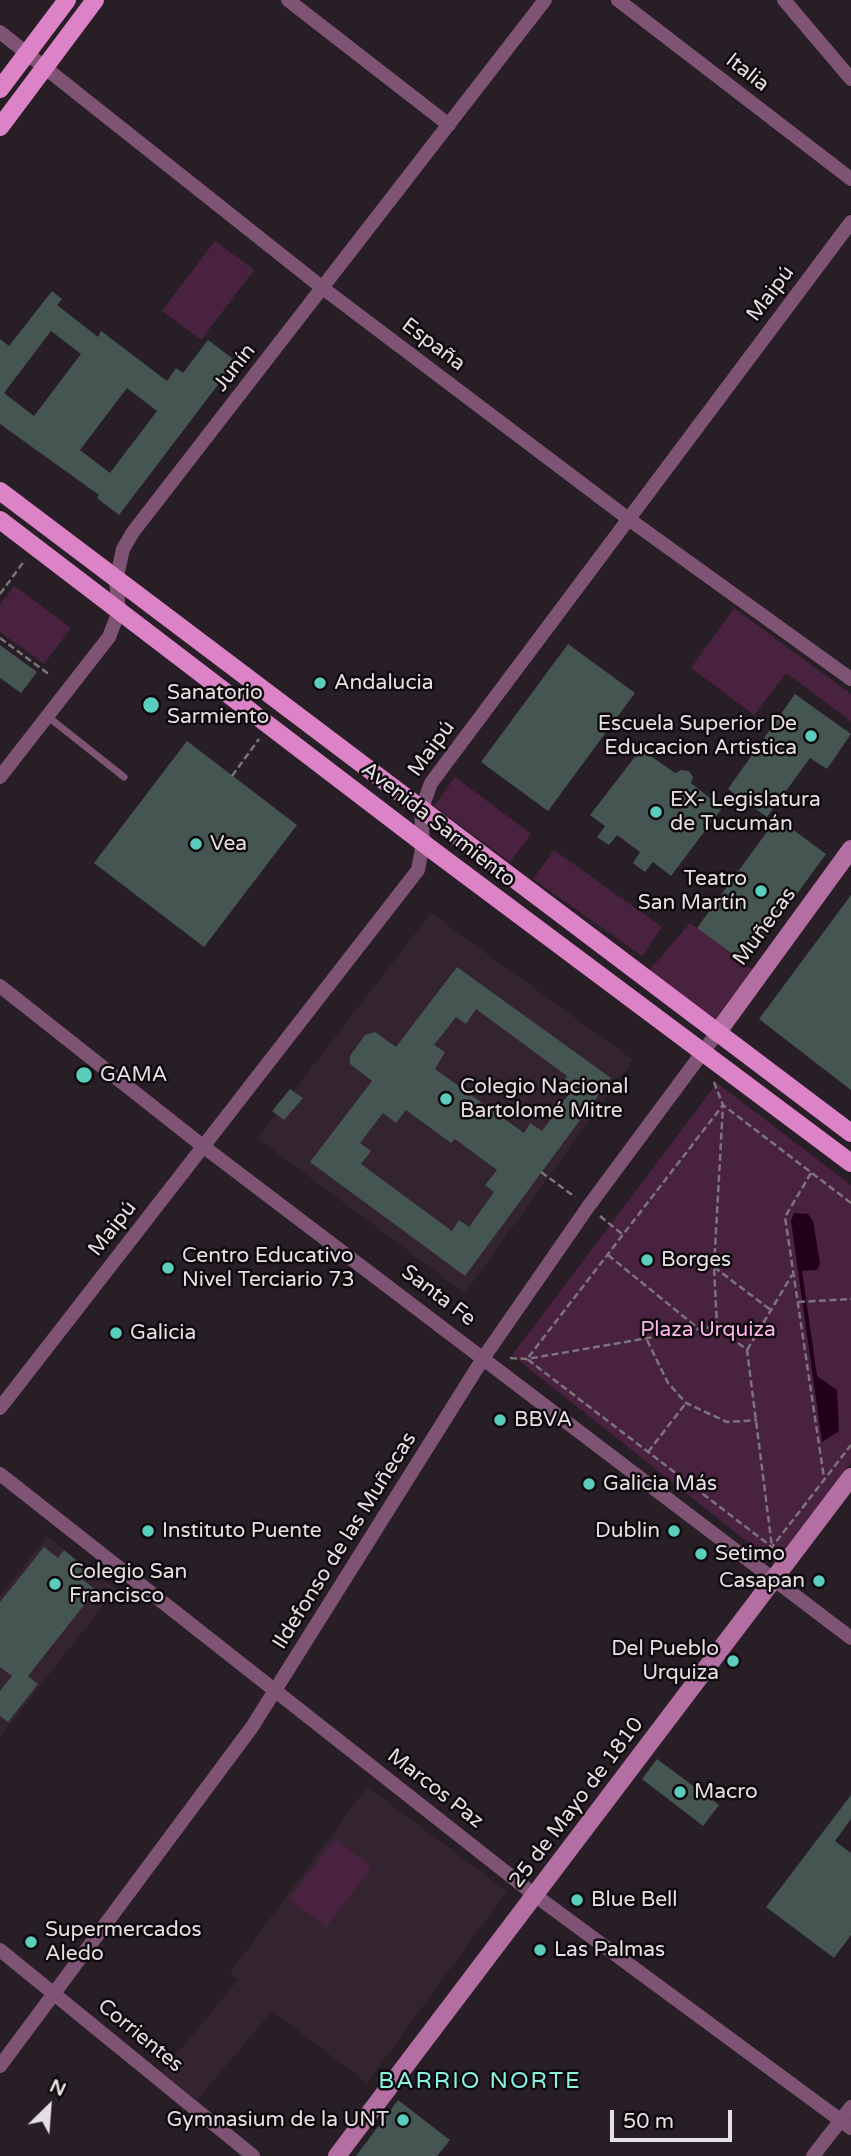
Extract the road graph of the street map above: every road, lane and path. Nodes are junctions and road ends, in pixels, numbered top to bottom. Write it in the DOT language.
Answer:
graph roads {
  1 [pos="67,0"];
  2 [pos="95,0"];
  3 [pos="288,0"];
  4 [pos="545,0"];
  5 [pos="618,0"];
  6 [pos="784,0"];
  7 [pos="0,32"];
  8 [pos="27,53"];
  9 [pos="45,67"];
  10 [pos="851,79"];
  11 [pos="0,89"];
  12 [pos="449,125"];
  13 [pos="0,127"];
  14 [pos="851,179"];
  15 [pos="851,222"];
  16 [pos="324,289"];
  17 [pos="0,491"];
  18 [pos="0,520"];
  19 [pos="630,520"];
  20 [pos="29,556"];
  21 [pos="116,581"];
  22 [pos="0,594"];
  23 [pos="119,611"];
  24 [pos="0,638"];
  25 [pos="50,675"];
  26 [pos="851,679"];
  27 [pos="47,716"];
  28 [pos="270,724"];
  29 [pos="124,776"];
  30 [pos="232,776"];
  31 [pos="0,777"];
  32 [pos="421,811"];
  33 [pos="423,843"];
  34 [pos="851,849"];
  35 [pos="0,986"];
  36 [pos="717,1033"];
  37 [pos="702,1053"];
  38 [pos="723,1105"];
  39 [pos="851,1133"];
  40 [pos="204,1147"];
  41 [pos="851,1163"];
  42 [pos="811,1173"];
  43 [pos="851,1203"];
  44 [pos="608,1255"];
  45 [pos="714,1267"];
  46 [pos="792,1274"];
  47 [pos="851,1299"];
  48 [pos="802,1302"];
  49 [pos="772,1311"];
  50 [pos="717,1326"];
  51 [pos="699,1329"];
  52 [pos="646,1338"];
  53 [pos="747,1350"];
  54 [pos="484,1357"];
  55 [pos="527,1359"];
  56 [pos="686,1403"];
  57 [pos="0,1408"];
  58 [pos="757,1420"];
  59 [pos="851,1444"];
  60 [pos="648,1452"];
  61 [pos="0,1474"];
  62 [pos="851,1476"];
  63 [pos="824,1480"];
  64 [pos="772,1547"];
  65 [pos="774,1580"];
  66 [pos="851,1639"];
  67 [pos="276,1691"];
  68 [pos="536,1896"];
  69 [pos="0,1950"];
  70 [pos="56,1994"];
  71 [pos="0,2066"];
  72 [pos="851,2107"];
  73 [pos="846,2124"];
  74 [pos="253,2156"];
  75 [pos="337,2156"];
  76 [pos="813,2156"];
  1 -- 8 [label="main road"];
  2 -- 9 [label="main road"];
  3 -- 12 [label="street"];
  4 -- 12 [label="street, Junín"];
  5 -- 14 [label="street, Italia"];
  6 -- 10 [label="street"];
  7 -- 8 [label="street, España"];
  8 -- 9 [label="street, España"];
  8 -- 11 [label="main road"];
  9 -- 13 [label="main road"];
  9 -- 16 [label="street, España"];
  12 -- 16 [label="street, Junín"];
  15 -- 19 [label="street, Maipú"];
  16 -- 19 [label="street, España"];
  16 -- 21 [label="street, Junín"];
  17 -- 21 [label="main road, Avenida Sarmiento"];
  18 -- 23 [label="main road, Avenida Sarmiento"];
  19 -- 26 [label="street, España"];
  19 -- 32 [label="street, Maipú"];
  20 -- 22 [label="path"];
  21 -- 23 [label="street, Junín"];
  21 -- 32 [label="main road, Avenida Sarmiento"];
  23 -- 27 [label="street"];
  23 -- 28 [label="main road, Avenida Sarmiento"];
  24 -- 25 [label="path"];
  27 -- 29 [label="lane"];
  27 -- 31 [label="street"];
  28 -- 30 [label="path"];
  28 -- 33 [label="main road, Avenida Sarmiento"];
  32 -- 33 [label="street, Maipú"];
  32 -- 36 [label="main road, Avenida Sarmiento"];
  33 -- 37 [label="main road, Avenida Sarmiento"];
  33 -- 40 [label="street, Maipú"];
  34 -- 36 [label="street, Muñecas"];
  35 -- 40 [label="street, Santa Fe"];
  36 -- 37 [label="street, Ildefonso de las Muñecas"];
  36 -- 39 [label="main road, Avenida Sarmiento"];
  37 -- 38 [label="path"];
  37 -- 41 [label="main road, Avenida Sarmiento"];
  37 -- 54 [label="street, Ildefonso de las Muñecas"];
  38 -- 42 [label="path"];
  38 -- 44 [label="path"];
  38 -- 45 [label="path"];
  40 -- 54 [label="street, Santa Fe"];
  40 -- 57 [label="street, Maipú"];
  42 -- 43 [label="path"];
  42 -- 46 [label="path"];
  44 -- 51 [label="path"];
  44 -- 55 [label="path"];
  45 -- 49 [label="path"];
  45 -- 50 [label="path"];
  46 -- 48 [label="path"];
  46 -- 49 [label="path"];
  47 -- 48 [label="path"];
  48 -- 63 [label="path"];
  49 -- 53 [label="path"];
  50 -- 51 [label="path"];
  50 -- 53 [label="path"];
  51 -- 52 [label="path"];
  52 -- 55 [label="path"];
  52 -- 56 [label="path"];
  53 -- 58 [label="path"];
  54 -- 55 [label="path"];
  54 -- 65 [label="street, Santa Fe"];
  54 -- 67 [label="street, Ildefonso de las Muñecas"];
  55 -- 60 [label="path"];
  56 -- 58 [label="path"];
  56 -- 60 [label="path"];
  58 -- 64 [label="path"];
  59 -- 63 [label="path"];
  60 -- 64 [label="path"];
  61 -- 67 [label="street, Marcos Paz"];
  62 -- 65 [label="street, 25 de Mayo de 1810"];
  63 -- 64 [label="path"];
  64 -- 65 [label="path"];
  65 -- 66 [label="street, Santa Fe"];
  65 -- 68 [label="street, 25 de Mayo de 1810"];
  67 -- 68 [label="street, Marcos Paz"];
  67 -- 70 [label="street, Ildefonso de las Muñecas"];
  68 -- 73 [label="street, Marcos Paz"];
  68 -- 75 [label="street, 25 de Mayo de 1810"];
  69 -- 70 [label="street, Corrientes"];
  70 -- 71 [label="street, Ildefonso de las Muñecas"];
  70 -- 74 [label="street, Corrientes"];
  72 -- 73 [label="street"];
  73 -- 76 [label="street"];
}
